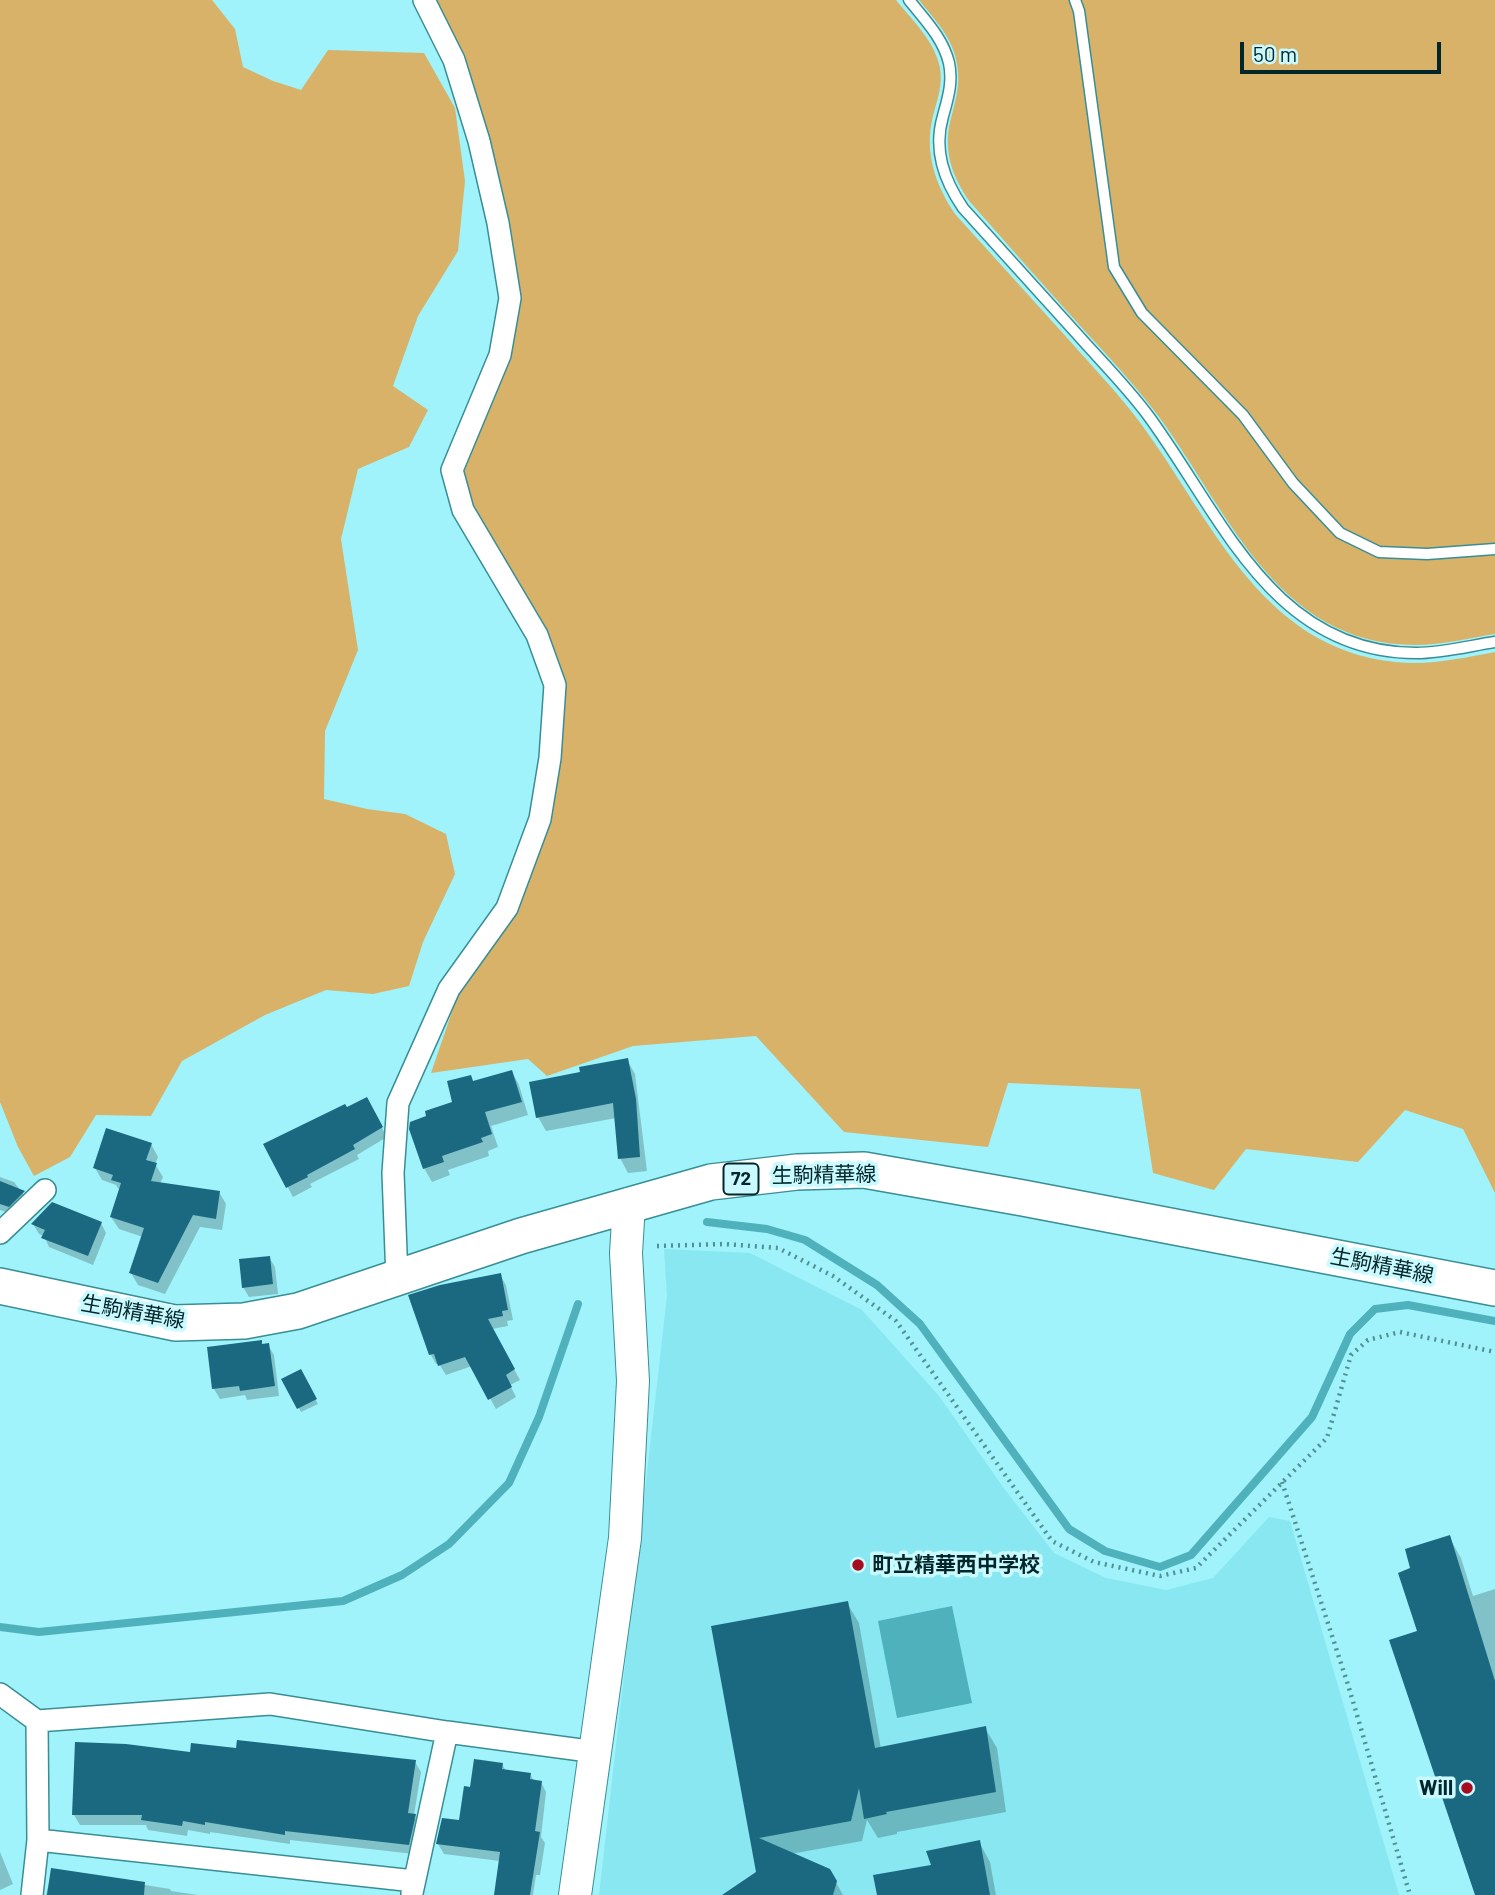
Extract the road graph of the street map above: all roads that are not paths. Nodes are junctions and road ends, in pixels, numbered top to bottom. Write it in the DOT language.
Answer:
graph roads {
  1 [pos="424,0"];
  2 [pos="909,0"];
  3 [pos="1074,0"];
  4 [pos="1495,549"];
  5 [pos="1495,642"];
  6 [pos="45,1190"];
  7 [pos="628,1204"];
  8 [pos="0,1233"];
  9 [pos="397,1279"];
  10 [pos="0,1286"];
  11 [pos="1495,1288"];
  12 [pos="0,1694"];
  13 [pos="37,1721"];
  14 [pos="447,1732"];
  15 [pos="596,1752"];
  16 [pos="38,1840"];
  17 [pos="413,1888"];
  18 [pos="32,1895"];
  19 [pos="575,1895"];
  1 -- 9 [label="street"];
  2 -- 5 [label="lane"];
  3 -- 4 [label="lane"];
  6 -- 8 [label="street"];
  7 -- 9 [label="main road, 生駒精華線 / 72"];
  7 -- 11 [label="main road, 生駒精華線 / 72"];
  7 -- 15 [label="street"];
  9 -- 10 [label="main road, 生駒精華線 / 72"];
  12 -- 13 [label="street"];
  13 -- 14 [label="street"];
  13 -- 16 [label="street"];
  14 -- 15 [label="street"];
  14 -- 17 [label="street"];
  15 -- 19 [label="street"];
  16 -- 17 [label="street"];
  16 -- 18 [label="street"];
}
